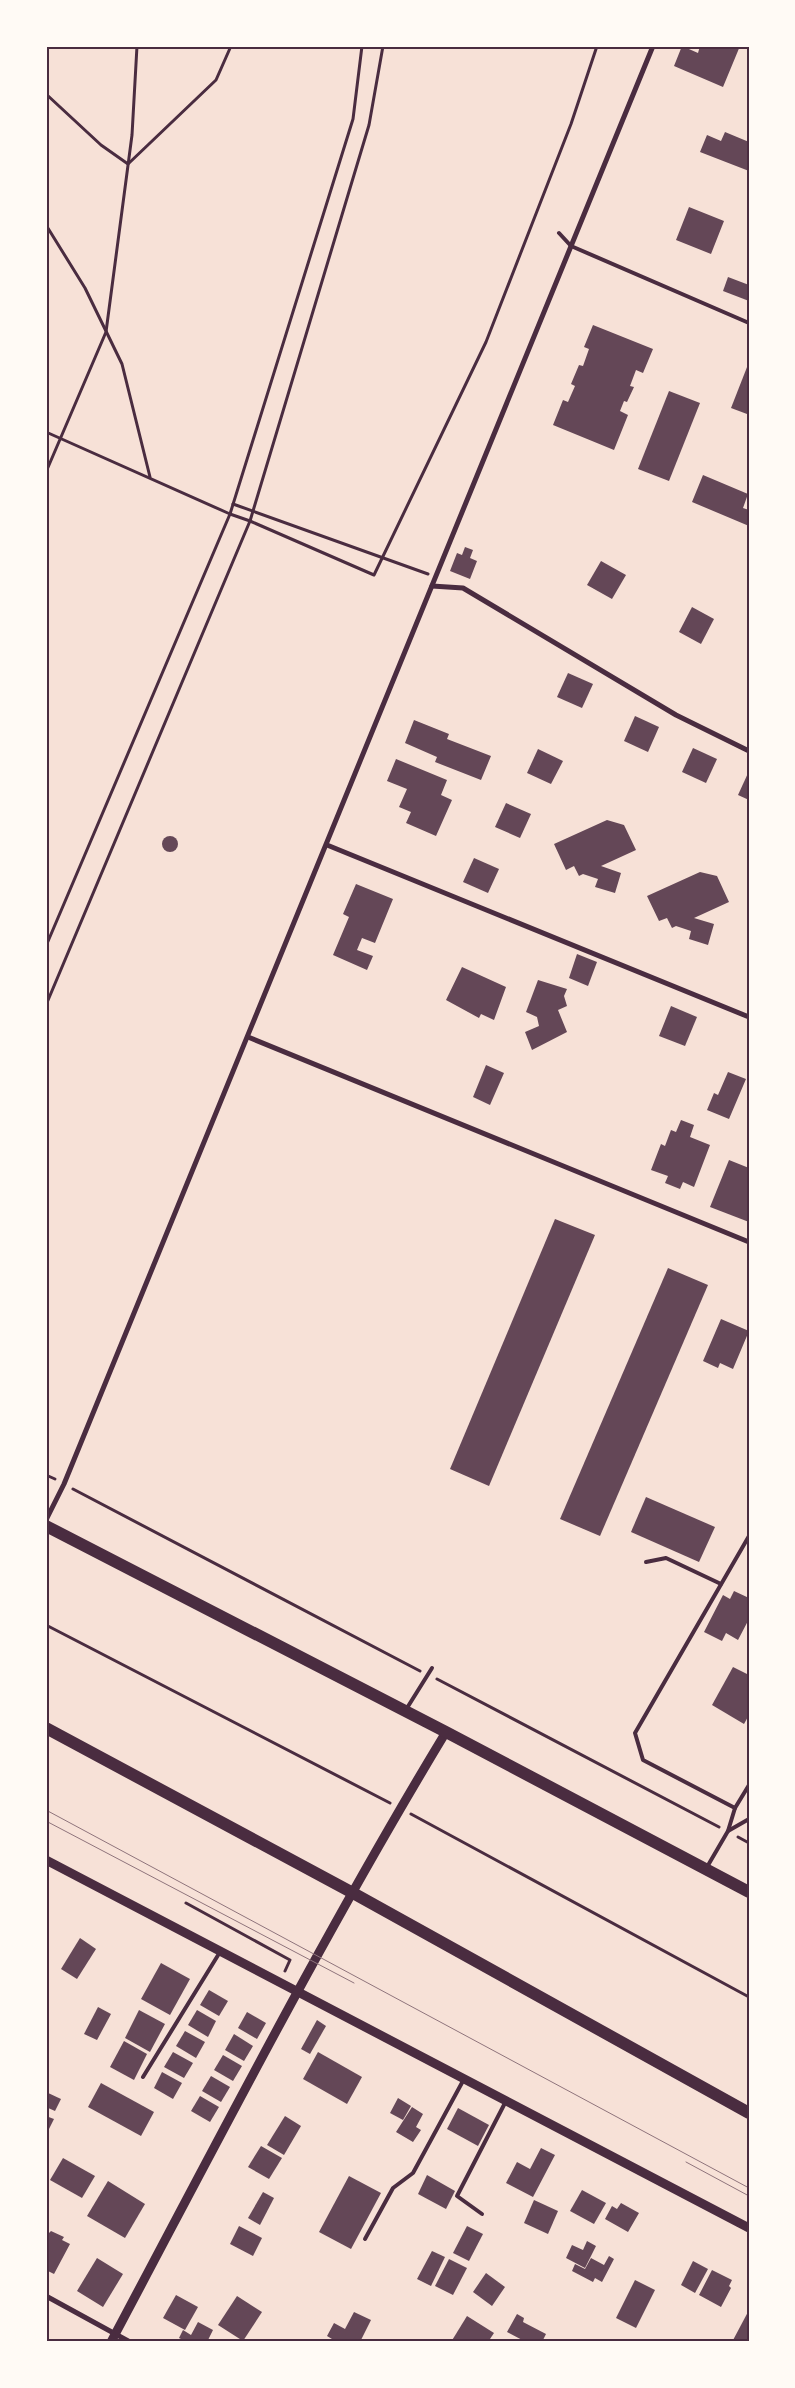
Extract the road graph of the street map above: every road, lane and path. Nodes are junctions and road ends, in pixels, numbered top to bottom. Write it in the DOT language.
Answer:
graph roads {
  1 [pos="137,46"];
  2 [pos="231,46"];
  3 [pos="362,46"];
  4 [pos="383,46"];
  5 [pos="597,46"];
  6 [pos="653,46"];
  7 [pos="46,94"];
  8 [pos="128,164"];
  9 [pos="46,225"];
  10 [pos="559,233"];
  11 [pos="571,246"];
  12 [pos="749,323"];
  13 [pos="106,332"];
  14 [pos="46,432"];
  15 [pos="62,438"];
  16 [pos="46,472"];
  17 [pos="150,477"];
  18 [pos="233,504"];
  19 [pos="253,510"];
  20 [pos="230,514"];
  21 [pos="250,521"];
  22 [pos="382,558"];
  23 [pos="437,576"];
  24 [pos="432,586"];
  25 [pos="749,751"];
  26 [pos="327,845"];
  27 [pos="46,946"];
  28 [pos="46,1005"];
  29 [pos="749,1017"];
  30 [pos="248,1036"];
  31 [pos="749,1242"];
  32 [pos="46,1475"];
  33 [pos="64,1484"];
  34 [pos="46,1520"];
  35 [pos="46,1526"];
  36 [pos="749,1536"];
  37 [pos="646,1562"];
  38 [pos="721,1584"];
  39 [pos="432,1668"];
  40 [pos="428,1675"];
  41 [pos="405,1711"];
  42 [pos="46,1728"];
  43 [pos="446,1732"];
  44 [pos="749,1785"];
  45 [pos="735,1808"];
  46 [pos="749,1819"];
  47 [pos="728,1831"];
  48 [pos="749,1843"];
  49 [pos="46,1860"];
  50 [pos="706,1869"];
  51 [pos="749,1892"];
  52 [pos="353,1893"];
  53 [pos="186,1904"];
  54 [pos="220,1952"];
  55 [pos="280,1983"];
  56 [pos="297,1991"];
  57 [pos="143,2077"];
  58 [pos="464,2079"];
  59 [pos="506,2101"];
  60 [pos="749,2113"];
  61 [pos="482,2214"];
  62 [pos="749,2228"];
  63 [pos="365,2239"];
  64 [pos="46,2296"];
  65 [pos="114,2338"];
  66 [pos="130,2342"];
  1 -- 8 [label="path"];
  2 -- 8 [label="path"];
  3 -- 18 [label="path"];
  4 -- 19 [label="path"];
  5 -- 22 [label="path"];
  6 -- 11 [label="street"];
  7 -- 8 [label="path"];
  8 -- 13 [label="path"];
  9 -- 13 [label="path"];
  10 -- 11 [label="lane"];
  11 -- 12 [label="lane"];
  11 -- 23 [label="street"];
  13 -- 15 [label="path"];
  13 -- 17 [label="path"];
  14 -- 15 [label="path"];
  15 -- 16 [label="path"];
  15 -- 17 [label="path"];
  17 -- 20 [label="path"];
  18 -- 19 [label="path"];
  18 -- 20 [label="path"];
  19 -- 21 [label="path"];
  19 -- 22 [label="path"];
  20 -- 21 [label="path"];
  20 -- 27 [label="path"];
  21 -- 22 [label="path"];
  21 -- 28 [label="path"];
  22 -- 23 [label="path"];
  23 -- 24 [label="street"];
  24 -- 25 [label="street"];
  24 -- 26 [label="street"];
  26 -- 29 [label="street"];
  26 -- 30 [label="street"];
  30 -- 31 [label="street"];
  30 -- 33 [label="street"];
  32 -- 33 [label="path"];
  33 -- 34 [label="street"];
  33 -- 40 [label="path"];
  35 -- 41 [label="main road"];
  36 -- 38 [label="lane"];
  37 -- 38 [label="lane"];
  38 -- 45 [label="lane"];
  39 -- 40 [label="lane"];
  40 -- 41 [label="lane"];
  40 -- 47 [label="path"];
  41 -- 43 [label="main road"];
  42 -- 52 [label="main road"];
  43 -- 50 [label="main road"];
  43 -- 52 [label="street"];
  44 -- 45 [label="lane"];
  45 -- 47 [label="lane"];
  46 -- 47 [label="lane"];
  47 -- 48 [label="path"];
  47 -- 50 [label="lane"];
  49 -- 54 [label="street"];
  50 -- 51 [label="main road"];
  52 -- 56 [label="street"];
  52 -- 60 [label="main road"];
  53 -- 55 [label="path"];
  54 -- 55 [label="street"];
  54 -- 57 [label="lane"];
  55 -- 56 [label="street"];
  56 -- 58 [label="street"];
  56 -- 65 [label="street"];
  58 -- 59 [label="street"];
  58 -- 63 [label="lane"];
  59 -- 61 [label="lane"];
  59 -- 62 [label="street"];
  64 -- 65 [label="street"];
  65 -- 66 [label="street"];
}
